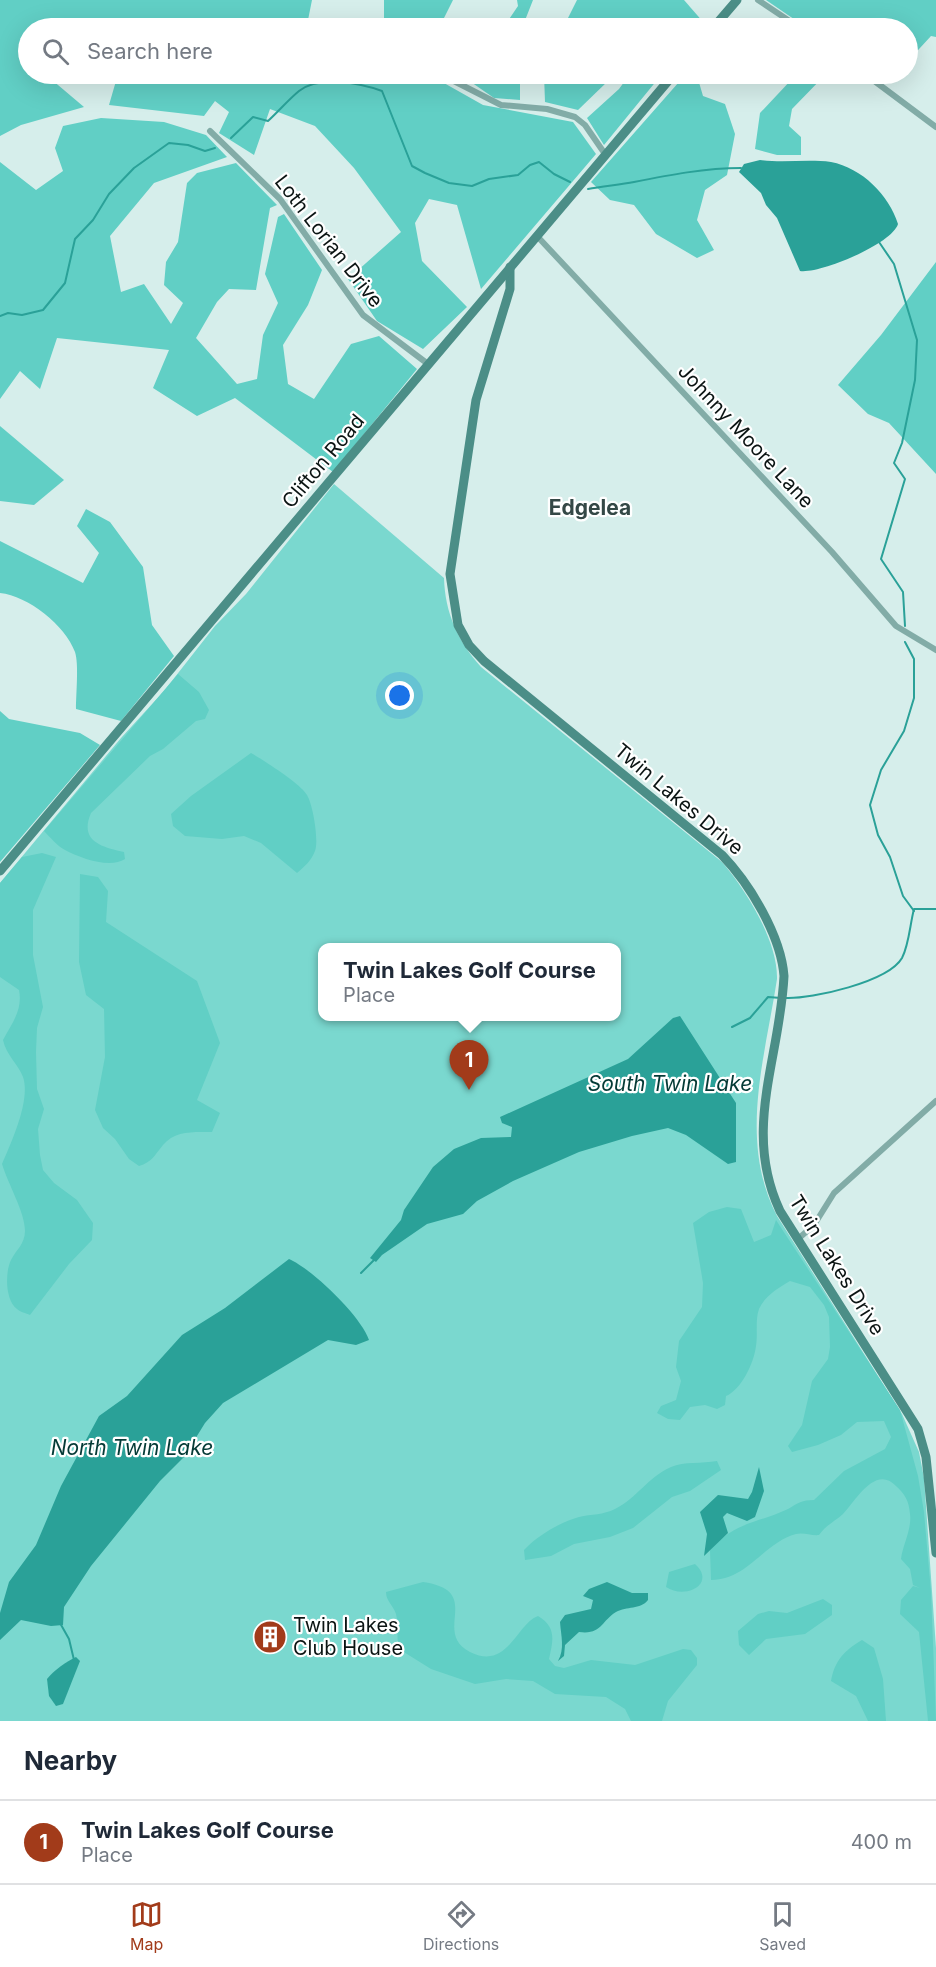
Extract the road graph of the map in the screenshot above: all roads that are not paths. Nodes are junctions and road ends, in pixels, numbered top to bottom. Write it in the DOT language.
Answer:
graph roads {
  1 [pos="737,0"];
  2 [pos="758,0"];
  3 [pos="722,18"];
  4 [pos="785,18"];
  5 [pos="460,84"];
  6 [pos="665,84"];
  7 [pos="878,84"];
  8 [pos="936,127"];
  9 [pos="210,131"];
  10 [pos="605,154"];
  11 [pos="537,236"];
  12 [pos="510,267"];
  13 [pos="428,364"];
  14 [pos="936,650"];
  15 [pos="0,871"];
  16 [pos="936,1101"];
  17 [pos="798,1239"];
  18 [pos="936,1553"];
  1 -- 3 [label="street"];
  2 -- 4 [label="street"];
  5 -- 10 [label="street"];
  6 -- 10 [label="street, Clifton Road"];
  7 -- 8 [label="street"];
  9 -- 13 [label="street, Loth Lorian Drive"];
  10 -- 11 [label="street, Clifton Road"];
  11 -- 12 [label="street, Clifton Road"];
  11 -- 14 [label="street, Johnny Moore Lane"];
  12 -- 13 [label="street, Clifton Road"];
  12 -- 17 [label="street, Twin Lakes Drive"];
  13 -- 15 [label="street, Clifton Road"];
  16 -- 17 [label="street"];
  17 -- 18 [label="street, Twin Lakes Drive"];
}
